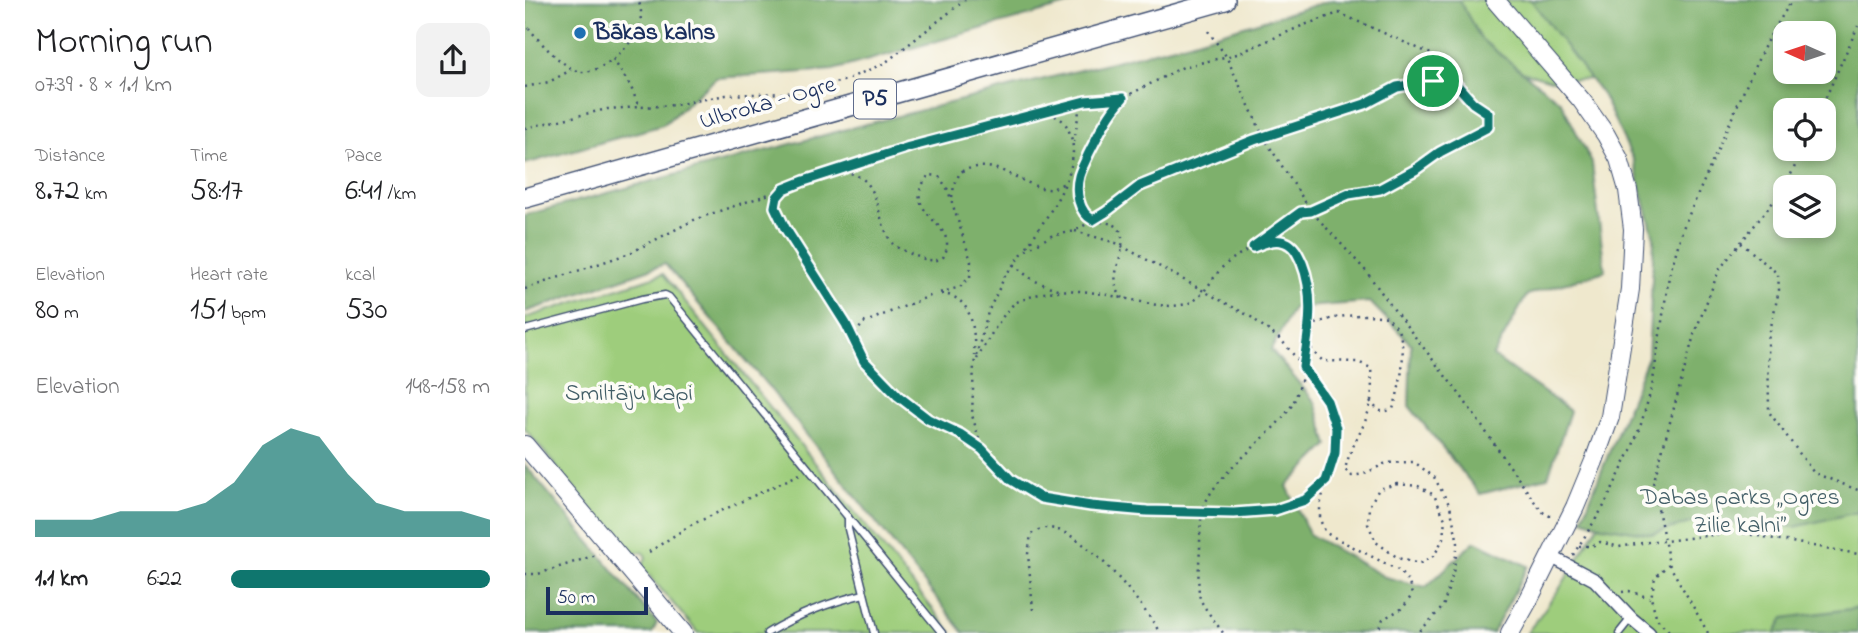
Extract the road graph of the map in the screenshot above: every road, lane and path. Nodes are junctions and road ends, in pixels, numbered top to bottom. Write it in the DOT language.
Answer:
graph roads {
  1 [pos="638,0"];
  2 [pos="965,0"];
  3 [pos="1225,0"];
  4 [pos="1495,0"];
  5 [pos="1791,0"];
  6 [pos="525,22"];
  7 [pos="1858,26"];
  8 [pos="1207,31"];
  9 [pos="1226,56"];
  10 [pos="613,59"];
  11 [pos="572,69"];
  12 [pos="1433,81"];
  13 [pos="525,87"];
  14 [pos="1123,98"];
  15 [pos="1825,98"];
  16 [pos="1085,101"];
  17 [pos="639,107"];
  18 [pos="1041,113"];
  19 [pos="525,128"];
  20 [pos="1264,138"];
  21 [pos="1074,142"];
  22 [pos="836,171"];
  23 [pos="1064,183"];
  24 [pos="784,189"];
  25 [pos="525,198"];
  26 [pos="951,200"];
  27 [pos="1773,202"];
  28 [pos="1311,211"];
  29 [pos="1093,220"];
  30 [pos="1075,231"];
  31 [pos="1741,243"];
  32 [pos="1122,246"];
  33 [pos="1253,247"];
  34 [pos="1024,250"];
  35 [pos="1014,264"];
  36 [pos="525,289"];
  37 [pos="1064,290"];
  38 [pos="1204,292"];
  39 [pos="936,294"];
  40 [pos="1123,298"];
  41 [pos="525,330"];
  42 [pos="1308,340"];
  43 [pos="854,341"];
  44 [pos="974,364"];
  45 [pos="1303,367"];
  46 [pos="1370,401"];
  47 [pos="525,445"];
  48 [pos="982,449"];
  49 [pos="810,470"];
  50 [pos="1326,481"];
  51 [pos="1858,490"];
  52 [pos="1202,512"];
  53 [pos="848,516"];
  54 [pos="1566,524"];
  55 [pos="1665,541"];
  56 [pos="1578,546"];
  57 [pos="612,550"];
  58 [pos="649,552"];
  59 [pos="1858,554"];
  60 [pos="1433,556"];
  61 [pos="1550,556"];
  62 [pos="1669,564"];
  63 [pos="1567,566"];
  64 [pos="525,574"];
  65 [pos="864,594"];
  66 [pos="1610,596"];
  67 [pos="1651,598"];
  68 [pos="1033,610"];
  69 [pos="1631,618"];
  70 [pos="683,633"];
  71 [pos="767,633"];
  72 [pos="874,633"];
  73 [pos="941,633"];
  74 [pos="1160,633"];
  75 [pos="1223,633"];
  76 [pos="1379,633"];
  77 [pos="1418,633"];
  78 [pos="1510,633"];
  79 [pos="1619,633"];
  80 [pos="1649,633"];
  81 [pos="1671,633"];
  82 [pos="1708,633"];
  1 -- 10 [label="path"];
  2 -- 17 [label="path"];
  3 -- 25 [label="main road, Ulbroka - Ogre / P5"];
  4 -- 54 [label="street"];
  5 -- 56 [label="path"];
  6 -- 11 [label="path"];
  7 -- 15 [label="path"];
  8 -- 9 [label="path"];
  9 -- 12 [label="path"];
  9 -- 14 [label="path"];
  9 -- 20 [label="path"];
  10 -- 11 [label="path"];
  10 -- 17 [label="path"];
  11 -- 13 [label="path"];
  12 -- 20 [label="path"];
  12 -- 28 [label="path"];
  14 -- 16 [label="path"];
  14 -- 29 [label="path"];
  16 -- 18 [label="path"];
  16 -- 21 [label="path"];
  17 -- 19 [label="path"];
  18 -- 21 [label="path"];
  18 -- 22 [label="path"];
  20 -- 28 [label="path"];
  20 -- 29 [label="path"];
  21 -- 23 [label="path"];
  22 -- 24 [label="path"];
  22 -- 26 [label="path"];
  23 -- 26 [label="path"];
  23 -- 34 [label="path"];
  24 -- 36 [label="path"];
  24 -- 43 [label="path"];
  26 -- 39 [label="path"];
  27 -- 31 [label="path"];
  28 -- 33 [label="path"];
  28 -- 54 [label="path"];
  29 -- 30 [label="path"];
  29 -- 32 [label="path"];
  30 -- 32 [label="path"];
  30 -- 34 [label="path"];
  31 -- 51 [label="path"];
  31 -- 55 [label="path"];
  32 -- 38 [label="path"];
  32 -- 40 [label="path"];
  33 -- 38 [label="path"];
  33 -- 42 [label="path"];
  34 -- 35 [label="path"];
  35 -- 37 [label="path"];
  35 -- 44 [label="path"];
  37 -- 40 [label="path"];
  37 -- 44 [label="path"];
  38 -- 40 [label="path"];
  38 -- 45 [label="path"];
  39 -- 43 [label="path"];
  39 -- 44 [label="path"];
  41 -- 49 [label="lane"];
  42 -- 45 [label="path"];
  42 -- 46 [label="path"];
  42 -- 46 [label="path"];
  43 -- 48 [label="path"];
  44 -- 48 [label="path"];
  45 -- 50 [label="path"];
  45 -- 52 [label="path"];
  46 -- 77 [label="path"];
  47 -- 57 [label="street"];
  48 -- 52 [label="path"];
  49 -- 53 [label="lane"];
  49 -- 58 [label="path"];
  50 -- 52 [label="path"];
  50 -- 76 [label="path"];
  52 -- 75 [label="path"];
  53 -- 65 [label="lane"];
  53 -- 73 [label="lane"];
  54 -- 61 [label="street"];
  55 -- 56 [label="path"];
  55 -- 59 [label="path"];
  55 -- 62 [label="path"];
  56 -- 63 [label="path"];
  57 -- 64 [label="path"];
  57 -- 70 [label="street"];
  60 -- 60 [label="path"];
  61 -- 63 [label="street"];
  61 -- 78 [label="street"];
  62 -- 67 [label="path"];
  62 -- 82 [label="path"];
  63 -- 66 [label="street"];
  65 -- 71 [label="lane"];
  65 -- 72 [label="lane"];
  66 -- 67 [label="path"];
  66 -- 69 [label="street"];
  67 -- 81 [label="path"];
  68 -- 74 [label="path"];
  69 -- 79 [label="lane"];
  69 -- 80 [label="street"];
}
